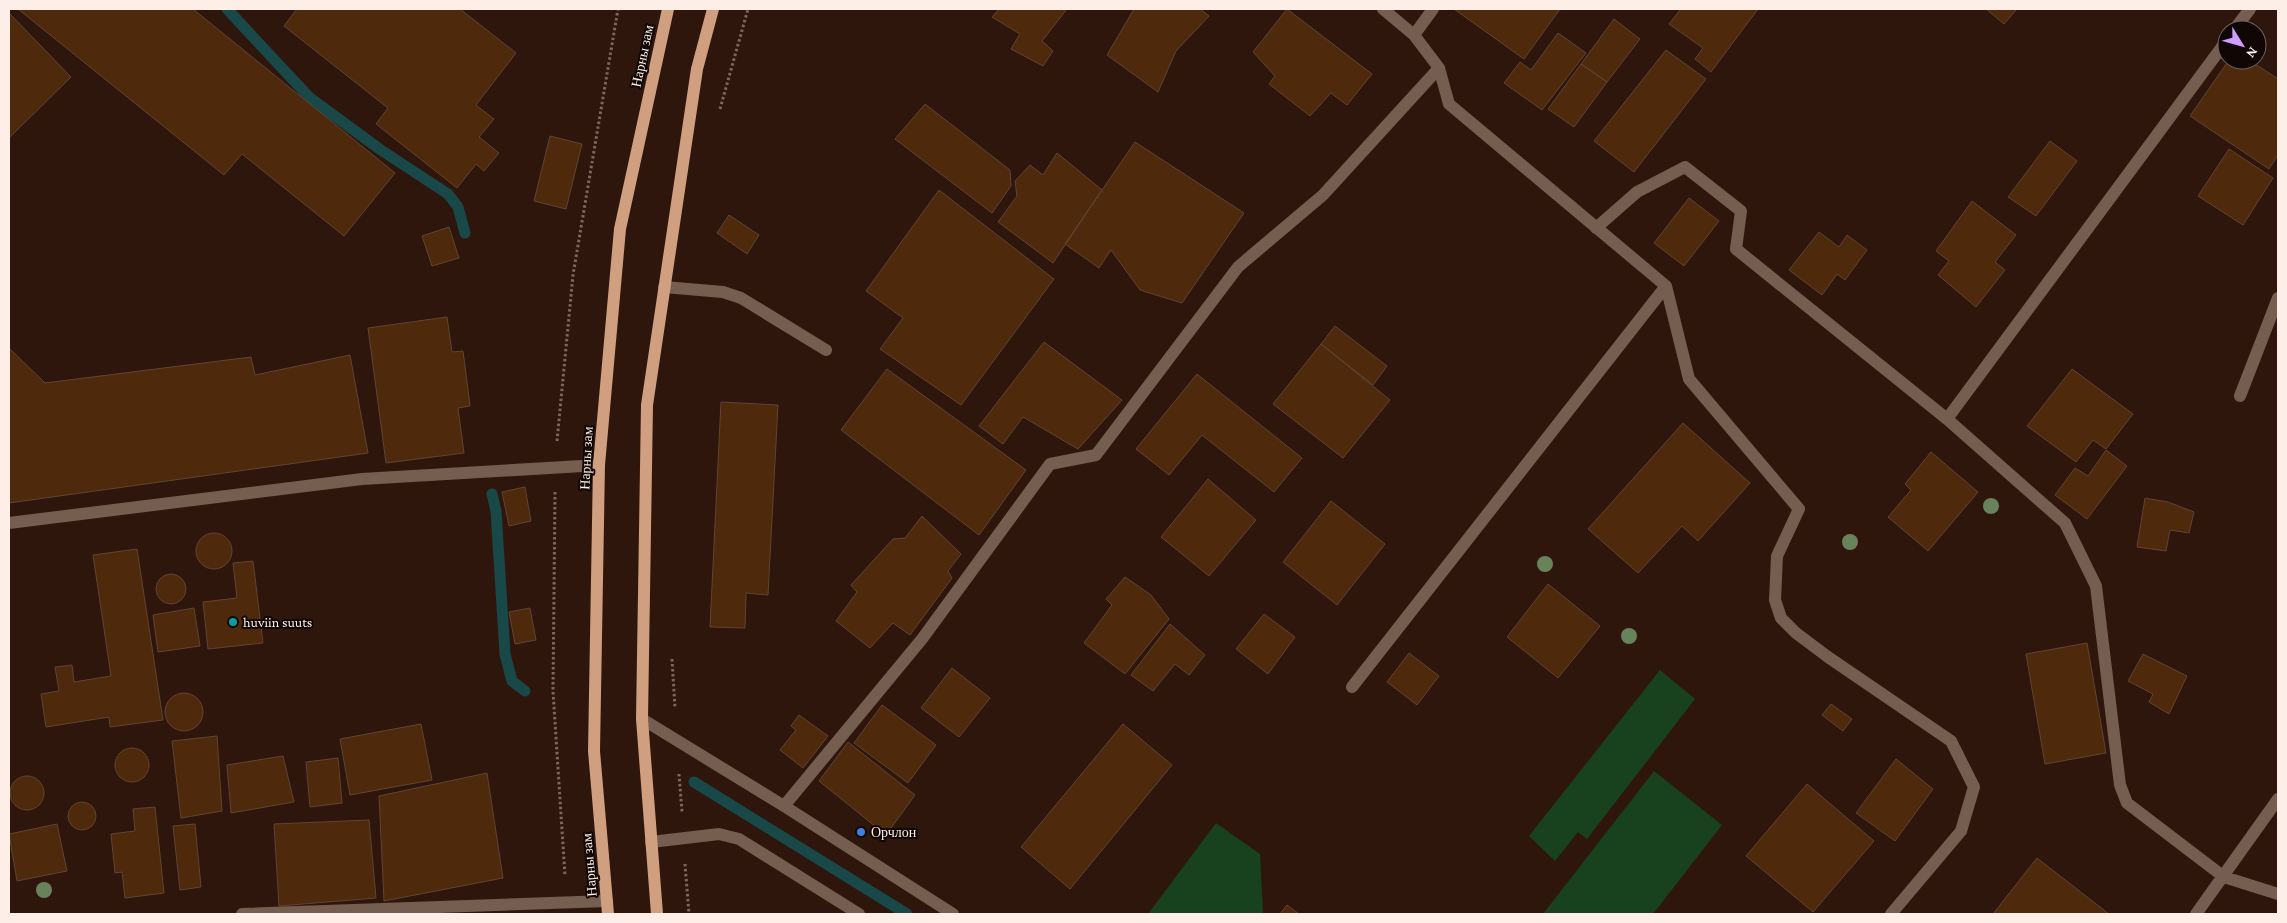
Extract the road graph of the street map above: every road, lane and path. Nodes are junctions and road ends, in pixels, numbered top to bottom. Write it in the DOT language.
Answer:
graph roads {
  1 [pos="668,9"];
  2 [pos="713,9"];
  3 [pos="748,9"];
  4 [pos="1383,9"];
  5 [pos="1433,9"];
  6 [pos="2250,9"];
  7 [pos="2242,20"];
  8 [pos="1414,35"];
  9 [pos="2217,54"];
  10 [pos="1439,68"];
  11 [pos="720,111"];
  12 [pos="1596,228"];
  13 [pos="1666,286"];
  14 [pos="664,287"];
  15 [pos="2278,298"];
  16 [pos="826,350"];
  17 [pos="2240,396"];
  18 [pos="1947,419"];
  19 [pos="599,465"];
  20 [pos="9,523"];
  21 [pos="671,655"];
  22 [pos="1352,687"];
  23 [pos="642,719"];
  24 [pos="677,740"];
  25 [pos="2278,799"];
  26 [pos="784,806"];
  27 [pos="684,837"];
  28 [pos="651,842"];
  29 [pos="2224,877"];
  30 [pos="2278,894"];
  31 [pos="607,901"];
  32 [pos="242,914"];
  33 [pos="608,914"];
  34 [pos="657,914"];
  35 [pos="689,914"];
  36 [pos="859,914"];
  37 [pos="953,914"];
  38 [pos="1891,914"];
  39 [pos="2196,914"];
  1 -- 19 [label="main road, Нарны зам"];
  2 -- 14 [label="main road"];
  3 -- 11 [label="path"];
  4 -- 8 [label="street"];
  5 -- 8 [label="street"];
  6 -- 7 [label="street"];
  8 -- 10 [label="street"];
  9 -- 18 [label="street"];
  10 -- 12 [label="street"];
  10 -- 26 [label="street"];
  12 -- 13 [label="street"];
  12 -- 18 [label="street"];
  13 -- 22 [label="street"];
  13 -- 38 [label="street"];
  14 -- 16 [label="street"];
  14 -- 23 [label="main road"];
  15 -- 17 [label="street"];
  18 -- 29 [label="street"];
  19 -- 20 [label="street"];
  19 -- 31 [label="main road, Нарны зам"];
  21 -- 24 [label="path"];
  23 -- 24 [label="street"];
  23 -- 28 [label="main road"];
  24 -- 26 [label="street"];
  24 -- 27 [label="path"];
  25 -- 29 [label="street"];
  26 -- 37 [label="street"];
  27 -- 28 [label="street"];
  27 -- 35 [label="path"];
  27 -- 36 [label="street"];
  28 -- 34 [label="main road"];
  29 -- 30 [label="street"];
  29 -- 39 [label="street"];
  31 -- 32 [label="street"];
  31 -- 33 [label="main road, Нарны зам"];
}
